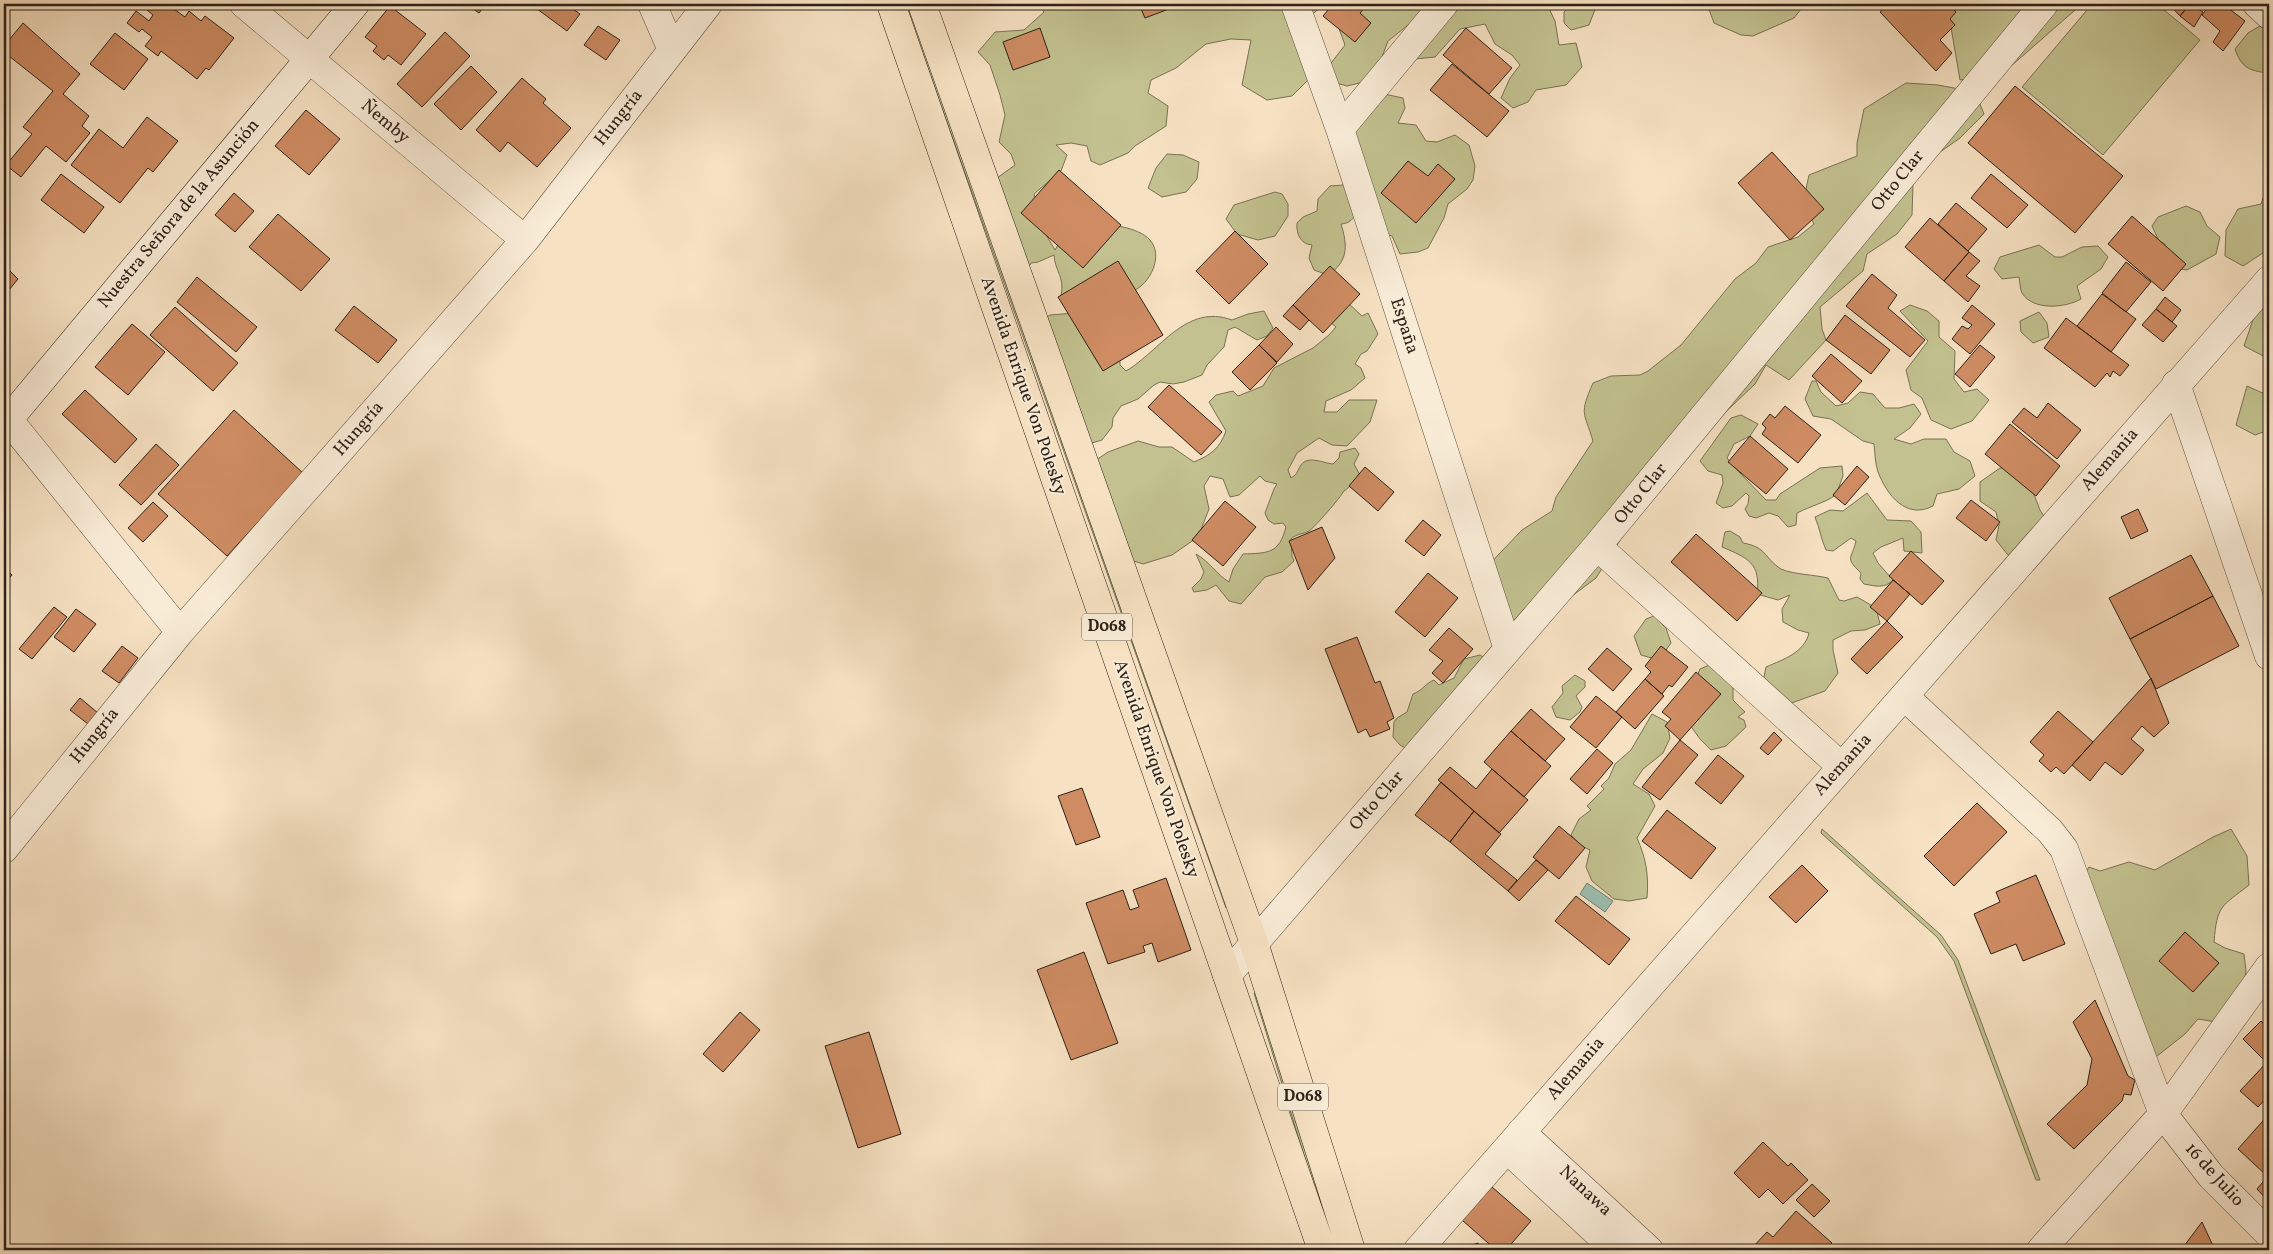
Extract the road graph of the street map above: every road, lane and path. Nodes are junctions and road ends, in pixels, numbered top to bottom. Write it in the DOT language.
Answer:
graph roads {
  1 [pos="244,4"];
  2 [pos="355,4"];
  3 [pos="652,4"];
  4 [pos="708,4"];
  5 [pos="891,4"];
  6 [pos="922,4"];
  7 [pos="1295,4"];
  8 [pos="1444,4"];
  9 [pos="2044,4"];
  10 [pos="2257,4"];
  11 [pos="2269,15"];
  12 [pos="672,50"];
  13 [pos="310,58"];
  14 [pos="1340,130"];
  15 [pos="525,240"];
  16 [pos="2269,280"];
  17 [pos="2176,384"];
  18 [pos="5,420"];
  19 [pos="1597,546"];
  20 [pos="180,632"];
  21 [pos="1508,649"];
  22 [pos="2269,656"];
  23 [pos="1904,696"];
  24 [pos="1842,766"];
  25 [pos="4,849"];
  26 [pos="1254,943"];
  27 [pos="2269,967"];
  28 [pos="1227,975"];
  29 [pos="2163,1114"];
  30 [pos="1514,1141"];
  31 [pos="2269,1234"];
  32 [pos="1322,1250"];
  33 [pos="1351,1250"];
  34 [pos="1418,1250"];
  35 [pos="1616,1250"];
  36 [pos="1649,1250"];
  37 [pos="2041,1250"];
  1 -- 13 [label="street, Ñemby"];
  2 -- 13 [label="street, Nuestra Señora de la Asunción"];
  3 -- 12 [label="street"];
  4 -- 12 [label="street, Hungría"];
  5 -- 28 [label="main road, Avenida Enrique Von Polesky / D068"];
  6 -- 26 [label="main road, Avenida Enrique Von Polesky / D068"];
  7 -- 14 [label="street, España"];
  8 -- 14 [label="street"];
  9 -- 19 [label="street, Otto Clar"];
  10 -- 11 [label="street"];
  12 -- 15 [label="street, Hungría"];
  13 -- 15 [label="street, Ñemby"];
  13 -- 18 [label="street, Nuestra Señora de la Asunción"];
  14 -- 21 [label="street, España"];
  15 -- 20 [label="street, Hungría"];
  16 -- 17 [label="street, Alemania"];
  17 -- 22 [label="street"];
  17 -- 23 [label="street, Alemania"];
  18 -- 20 [label="street"];
  19 -- 21 [label="street, Otto Clar"];
  19 -- 24 [label="street"];
  20 -- 25 [label="street, Hungría"];
  21 -- 26 [label="street, Otto Clar"];
  23 -- 24 [label="street, Alemania"];
  23 -- 29 [label="street, 16 de Julio"];
  24 -- 30 [label="street, Alemania"];
  26 -- 28 [label="street, Otto Clar"];
  26 -- 33 [label="main road, Avenida Enrique Von Polesky / D068"];
  27 -- 29 [label="street"];
  28 -- 32 [label="main road, Avenida Enrique Von Polesky / D068"];
  29 -- 31 [label="street, 16 de Julio"];
  29 -- 37 [label="street"];
  30 -- 34 [label="street, Alemania"];
  30 -- 35 [label="street, Nanawa"];
  30 -- 36 [label="street, Nanawa"];
}
